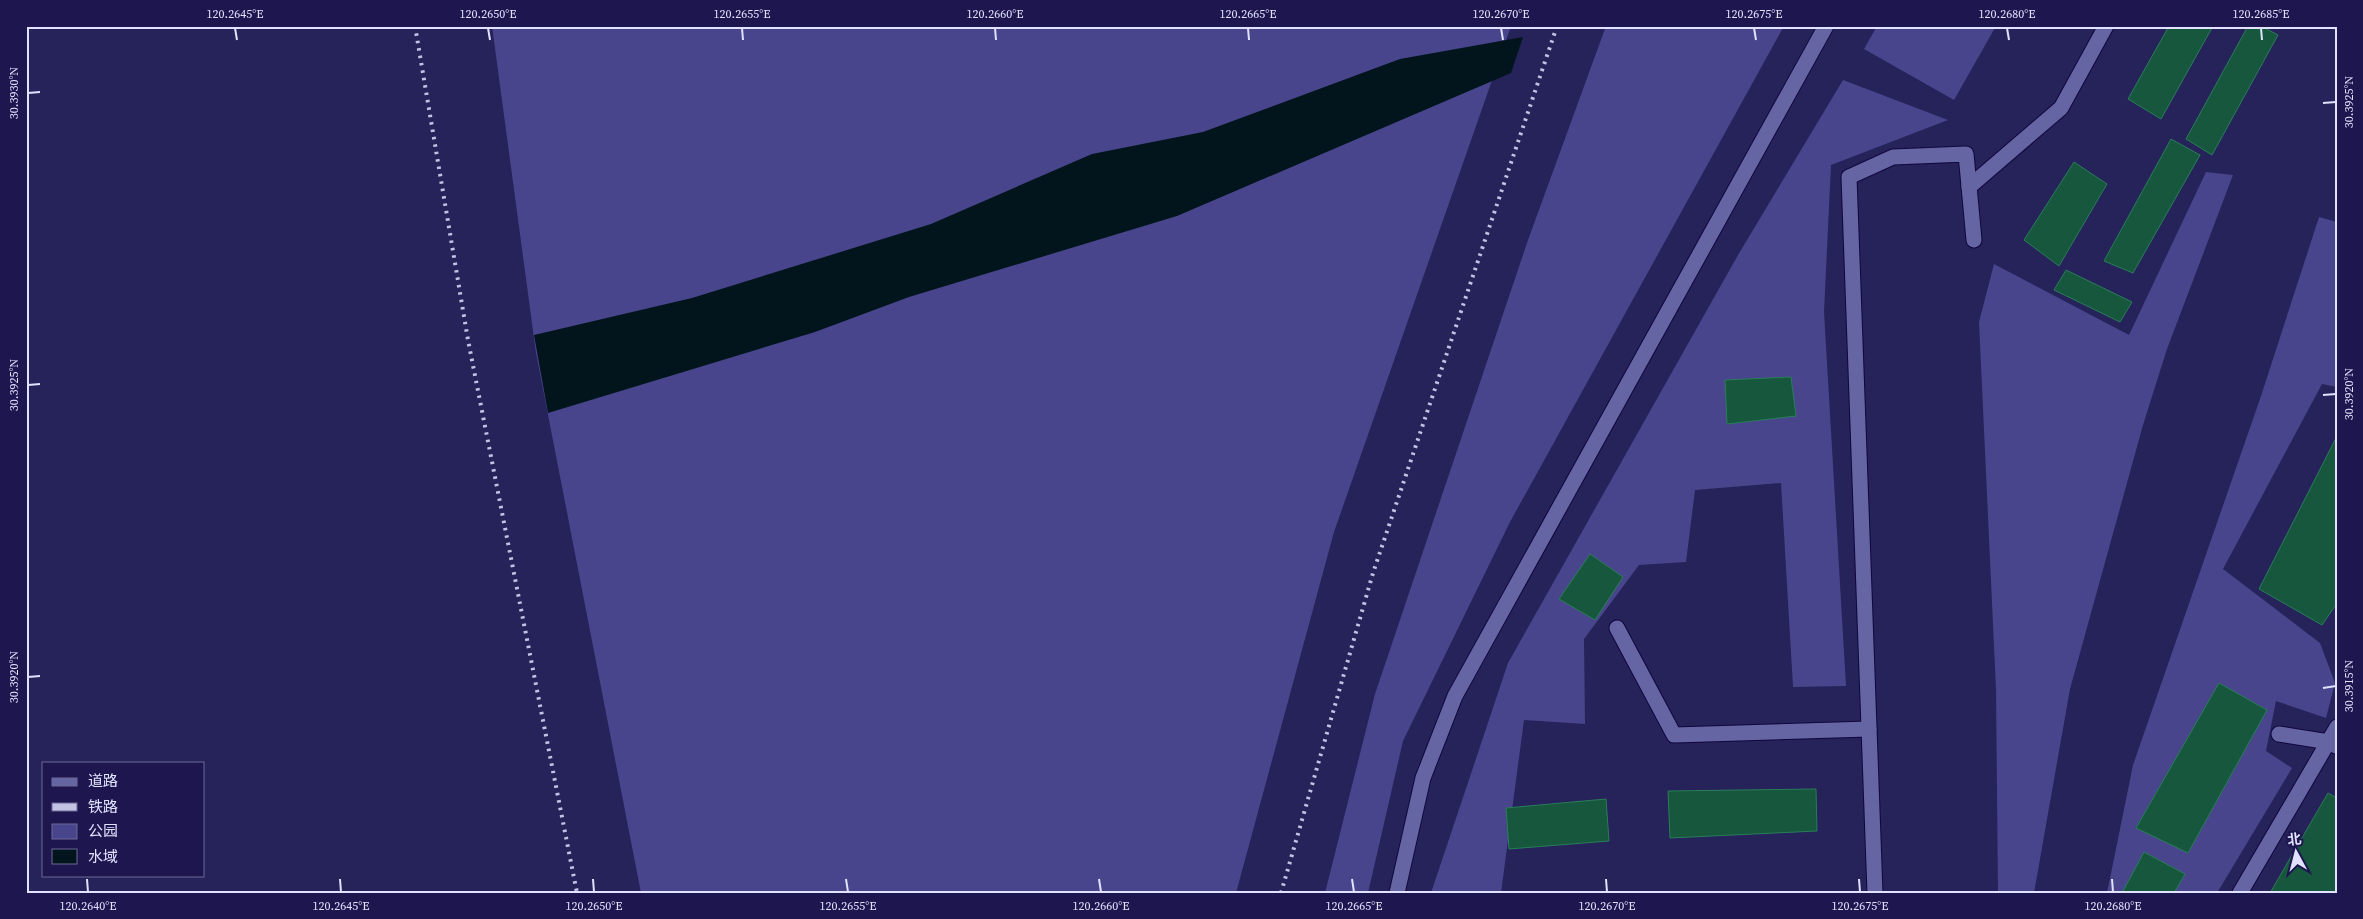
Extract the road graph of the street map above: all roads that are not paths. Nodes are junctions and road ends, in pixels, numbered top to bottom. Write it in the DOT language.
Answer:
graph roads {
  1 [pos="1826,26"];
  2 [pos="2106,26"];
  3 [pos="1969,187"];
  4 [pos="1974,240"];
  5 [pos="1617,628"];
  6 [pos="2337,727"];
  7 [pos="1869,729"];
  8 [pos="2279,734"];
  9 [pos="2333,744"];
  10 [pos="1397,893"];
  11 [pos="1875,893"];
  12 [pos="2240,893"];
  1 -- 10 [label="street"];
  2 -- 3 [label="street"];
  3 -- 4 [label="street"];
  3 -- 7 [label="street"];
  5 -- 7 [label="street"];
  6 -- 9 [label="street"];
  7 -- 11 [label="street"];
  8 -- 9 [label="street"];
  9 -- 12 [label="street"];
}
